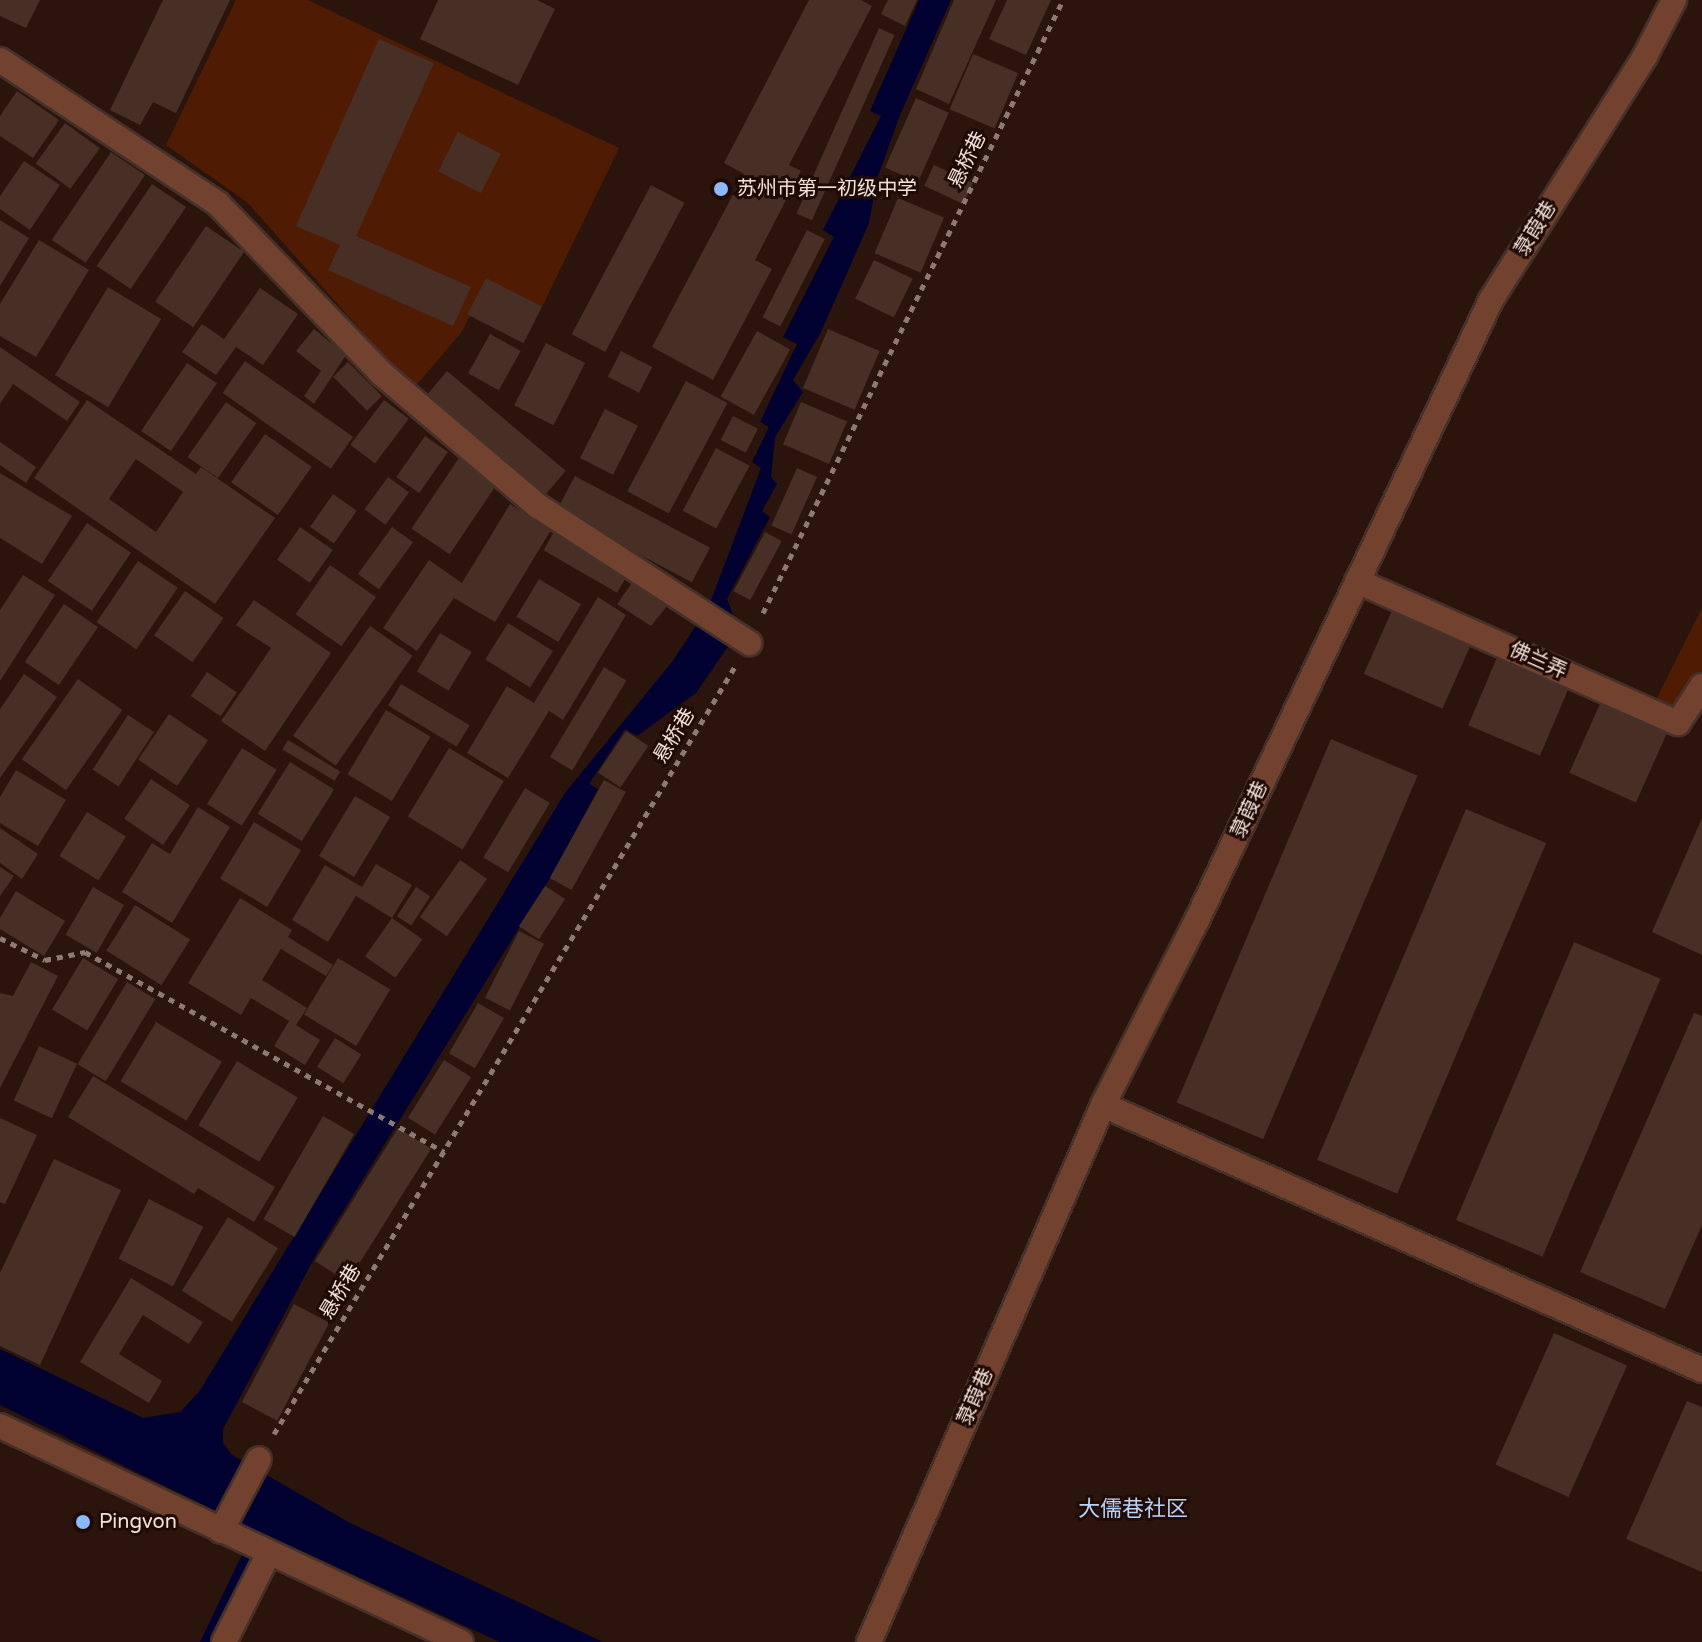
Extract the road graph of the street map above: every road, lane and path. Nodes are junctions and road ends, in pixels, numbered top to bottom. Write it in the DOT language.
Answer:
graph roads {
  1 [pos="1063,0"];
  2 [pos="1674,0"];
  3 [pos="0,60"];
  4 [pos="1357,581"];
  5 [pos="744,639"];
  6 [pos="1702,686"];
  7 [pos="0,938"];
  8 [pos="1103,1105"];
  9 [pos="444,1152"];
  10 [pos="1702,1370"];
  11 [pos="0,1426"];
  12 [pos="259,1459"];
  13 [pos="224,1526"];
  14 [pos="257,1549"];
  15 [pos="224,1642"];
  16 [pos="461,1642"];
  17 [pos="869,1642"];
  1 -- 5 [label="path, 悬桥巷"];
  2 -- 4 [label="street, 菉葭巷"];
  3 -- 5 [label="street"];
  4 -- 6 [label="street, 佛兰弄"];
  4 -- 8 [label="street, 菉葭巷"];
  5 -- 9 [label="path, 悬桥巷"];
  7 -- 9 [label="path"];
  8 -- 10 [label="street"];
  8 -- 17 [label="street, 菉葭巷"];
  9 -- 12 [label="path, 悬桥巷"];
  11 -- 13 [label="street"];
  12 -- 13 [label="street"];
  13 -- 14 [label="street"];
  14 -- 15 [label="street"];
  14 -- 16 [label="street"];
}
